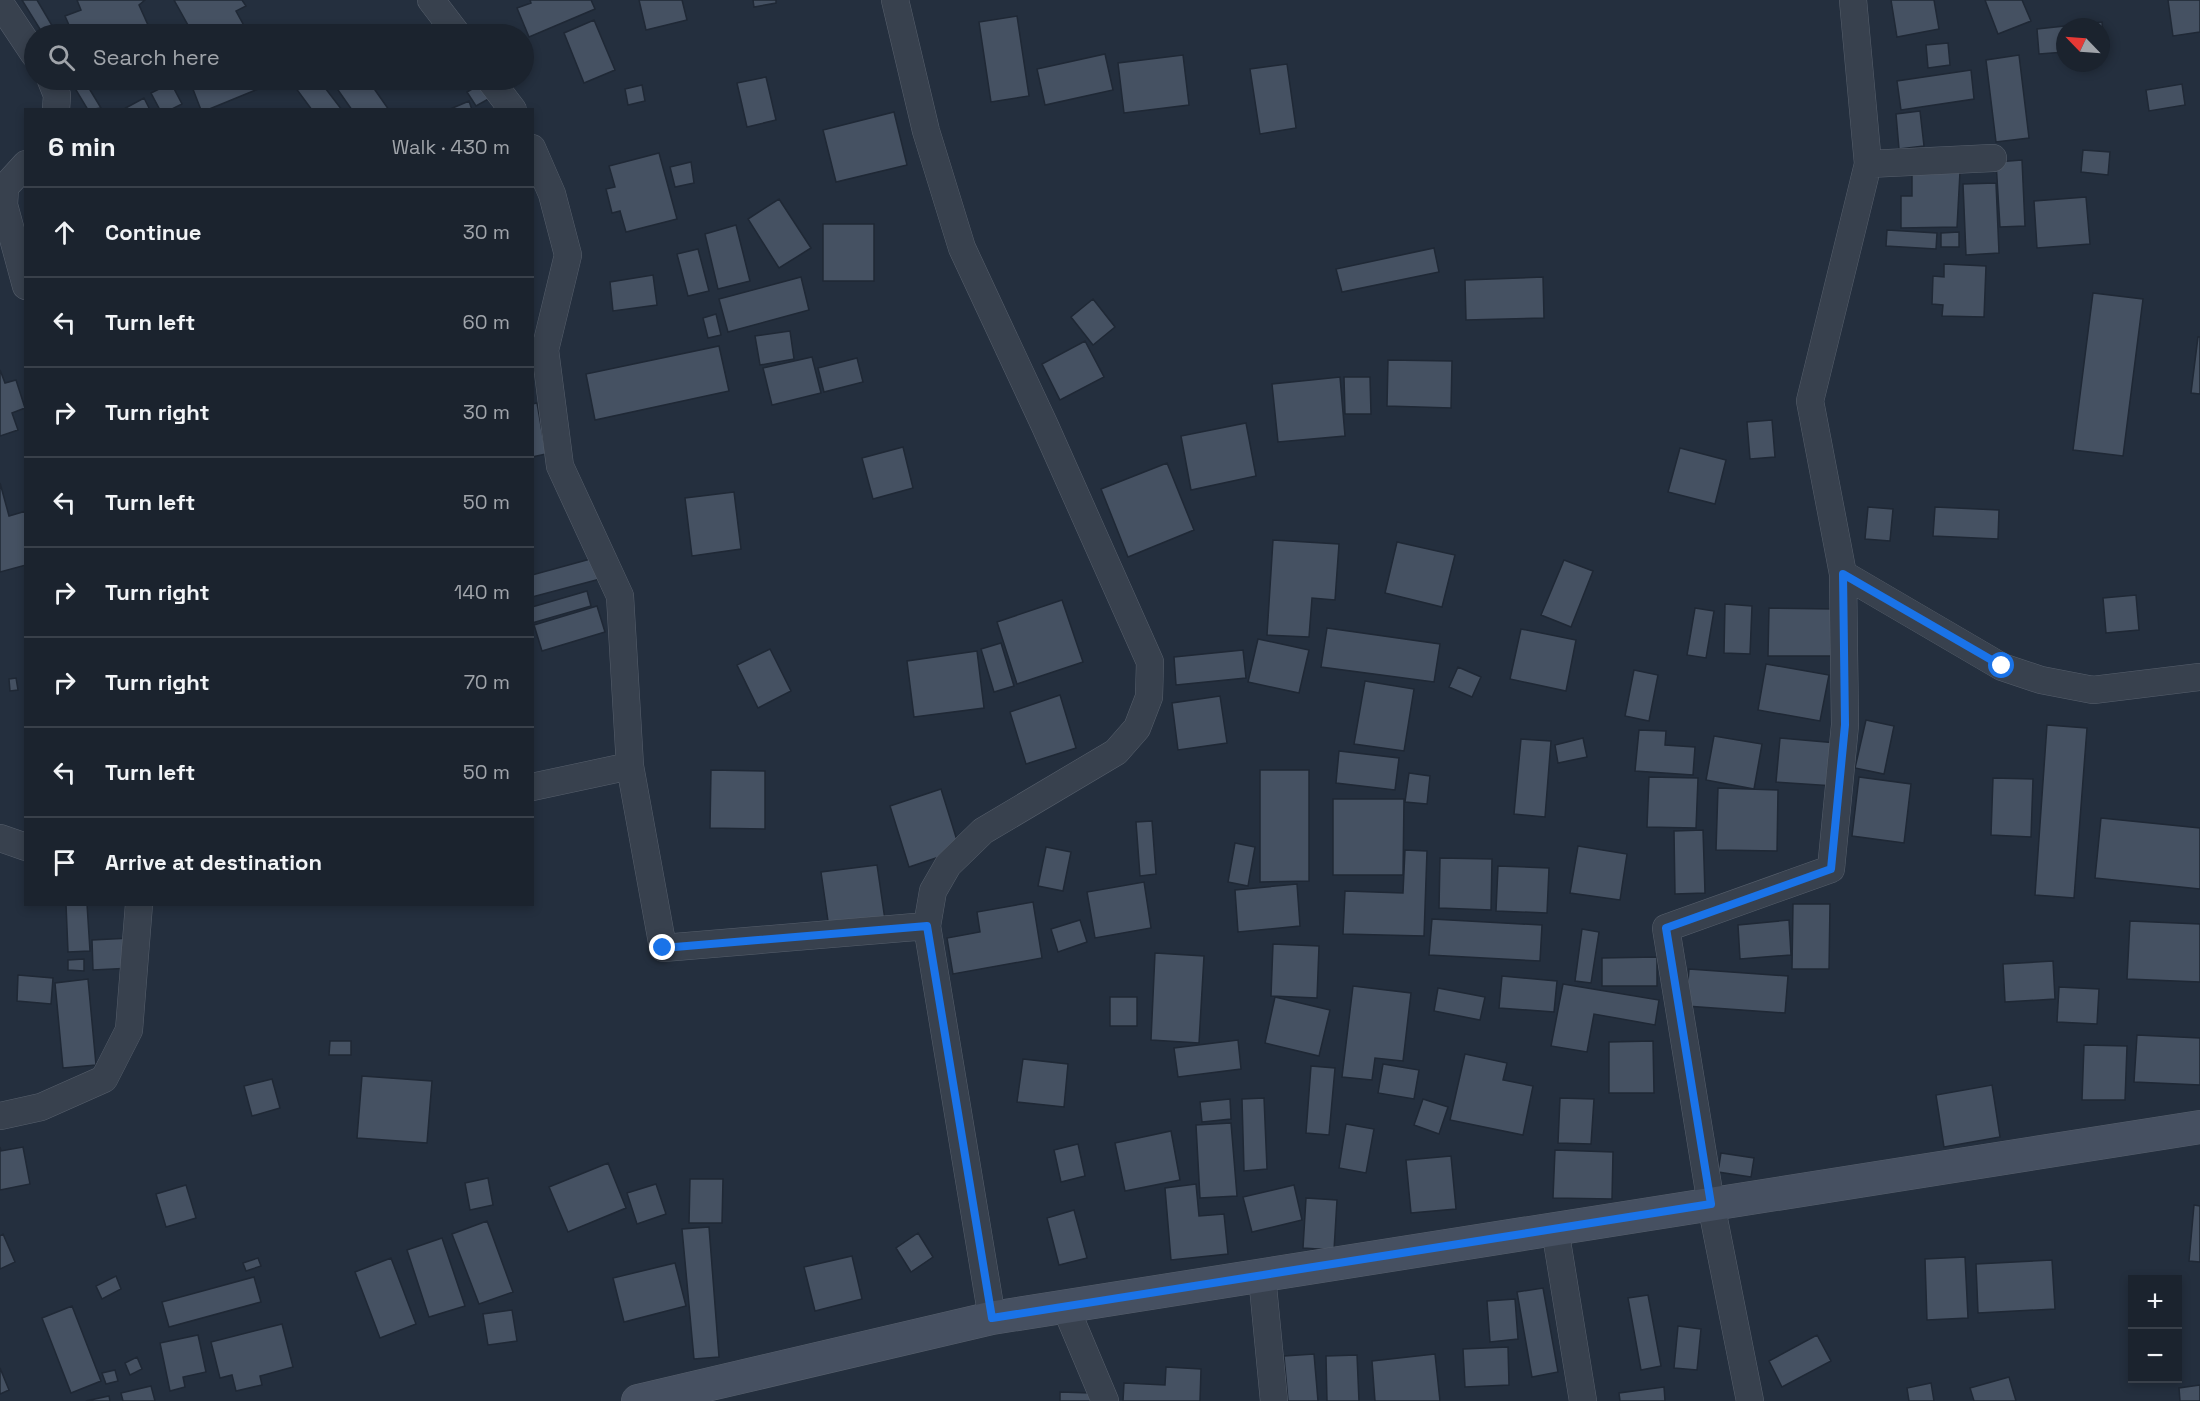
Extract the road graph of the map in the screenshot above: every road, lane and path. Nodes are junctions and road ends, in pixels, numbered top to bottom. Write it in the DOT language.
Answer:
graph roads {
  1 [pos="431,0"];
  2 [pos="895,0"];
  3 [pos="1853,0"];
  4 [pos="0,3"];
  5 [pos="449,24"];
  6 [pos="24,39"];
  7 [pos="55,90"];
  8 [pos="498,90"];
  9 [pos="56,108"];
  10 [pos="511,108"];
  11 [pos="534,153"];
  12 [pos="1993,158"];
  13 [pos="1868,164"];
  14 [pos="24,166"];
  15 [pos="24,279"];
  16 [pos="1843,574"];
  17 [pos="2200,677"];
  18 [pos="630,766"];
  19 [pos="534,788"];
  20 [pos="0,838"];
  21 [pos="24,846"];
  22 [pos="139,906"];
  23 [pos="927,926"];
  24 [pos="0,1116"];
  25 [pos="2200,1127"];
  26 [pos="1711,1204"];
  27 [pos="1556,1229"];
  28 [pos="1262,1276"];
  29 [pos="1065,1306"];
  30 [pos="992,1318"];
  31 [pos="724,1391"];
  32 [pos="638,1401"];
  33 [pos="1105,1401"];
  34 [pos="1274,1401"];
  35 [pos="1583,1401"];
  36 [pos="1750,1401"];
  1 -- 5 [label="street"];
  2 -- 23 [label="street"];
  3 -- 13 [label="street"];
  4 -- 6 [label="street"];
  7 -- 9 [label="street"];
  8 -- 10 [label="street"];
  11 -- 18 [label="street"];
  12 -- 13 [label="street"];
  13 -- 16 [label="street"];
  14 -- 15 [label="street"];
  16 -- 17 [label="street"];
  16 -- 26 [label="street"];
  18 -- 19 [label="street"];
  18 -- 23 [label="street"];
  20 -- 21 [label="street"];
  22 -- 24 [label="street"];
  23 -- 30 [label="street"];
  25 -- 26 [label="street"];
  26 -- 27 [label="street"];
  26 -- 36 [label="street"];
  27 -- 28 [label="street"];
  27 -- 35 [label="street"];
  28 -- 29 [label="street"];
  28 -- 34 [label="street"];
  29 -- 30 [label="street"];
  29 -- 33 [label="street"];
  30 -- 31 [label="street"];
  31 -- 32 [label="street"];
}
